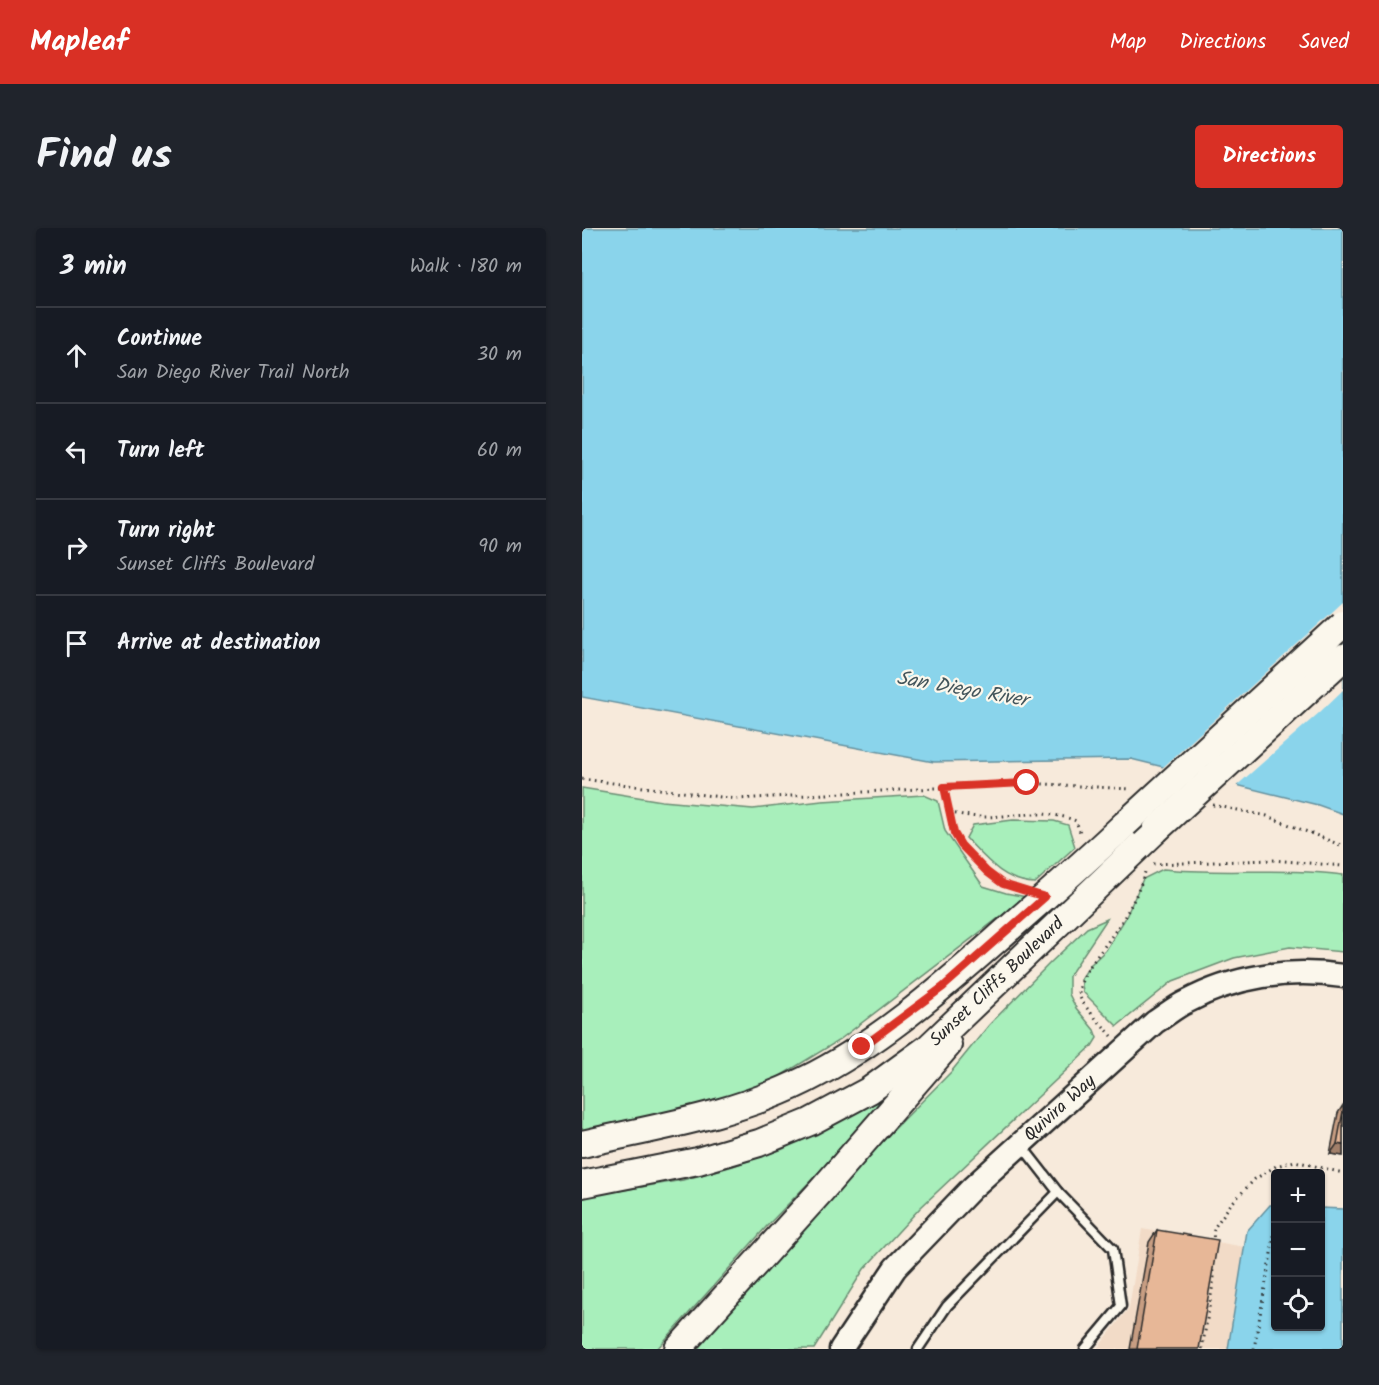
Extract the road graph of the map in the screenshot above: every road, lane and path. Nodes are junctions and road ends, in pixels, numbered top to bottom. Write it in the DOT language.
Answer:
graph roads {
  1 [pos="1343,624"];
  2 [pos="1343,658"];
  3 [pos="582,779"];
  4 [pos="944,787"];
  5 [pos="1139,790"];
  6 [pos="1208,804"];
  7 [pos="949,813"];
  8 [pos="1343,846"];
  9 [pos="1095,852"];
  10 [pos="1152,859"];
  11 [pos="1148,864"];
  12 [pos="1343,866"];
  13 [pos="1045,897"];
  14 [pos="1014,966"];
  15 [pos="1343,976"];
  16 [pos="1124,1049"];
  17 [pos="582,1144"];
  18 [pos="1021,1144"];
  19 [pos="1343,1173"];
  20 [pos="582,1184"];
  21 [pos="1058,1192"];
  22 [pos="1212,1248"];
  23 [pos="1271,1249"];
  24 [pos="1211,1258"];
  25 [pos="678,1349"];
  26 [pos="841,1349"];
  27 [pos="918,1349"];
  28 [pos="1085,1349"];
  29 [pos="1202,1349"];
  30 [pos="1254,1349"];
  1 -- 9 [label="main road, Sunset Cliffs Boulevard, bridge"];
  2 -- 14 [label="main road, Sunset Cliffs Boulevard, bridge"];
  3 -- 4 [label="path"];
  4 -- 5 [label="path"];
  4 -- 7 [label="path"];
  6 -- 8 [label="path"];
  7 -- 9 [label="path"];
  7 -- 13 [label="path"];
  9 -- 13 [label="main road, Sunset Cliffs Boulevard"];
  10 -- 11 [label="path"];
  11 -- 12 [label="path"];
  11 -- 16 [label="path"];
  13 -- 17 [label="main road, Sunset Cliffs Boulevard"];
  14 -- 20 [label="main road, Sunset Cliffs Boulevard"];
  14 -- 25 [label="main road"];
  15 -- 16 [label="street, Quivira Way"];
  16 -- 18 [label="street, Quivira Way"];
  18 -- 21 [label="lane"];
  18 -- 26 [label="street, Quivira Way"];
  19 -- 22 [label="path"];
  21 -- 27 [label="lane"];
  21 -- 28 [label="lane"];
  23 -- 30 [label="path"];
  24 -- 29 [label="path"];
}
